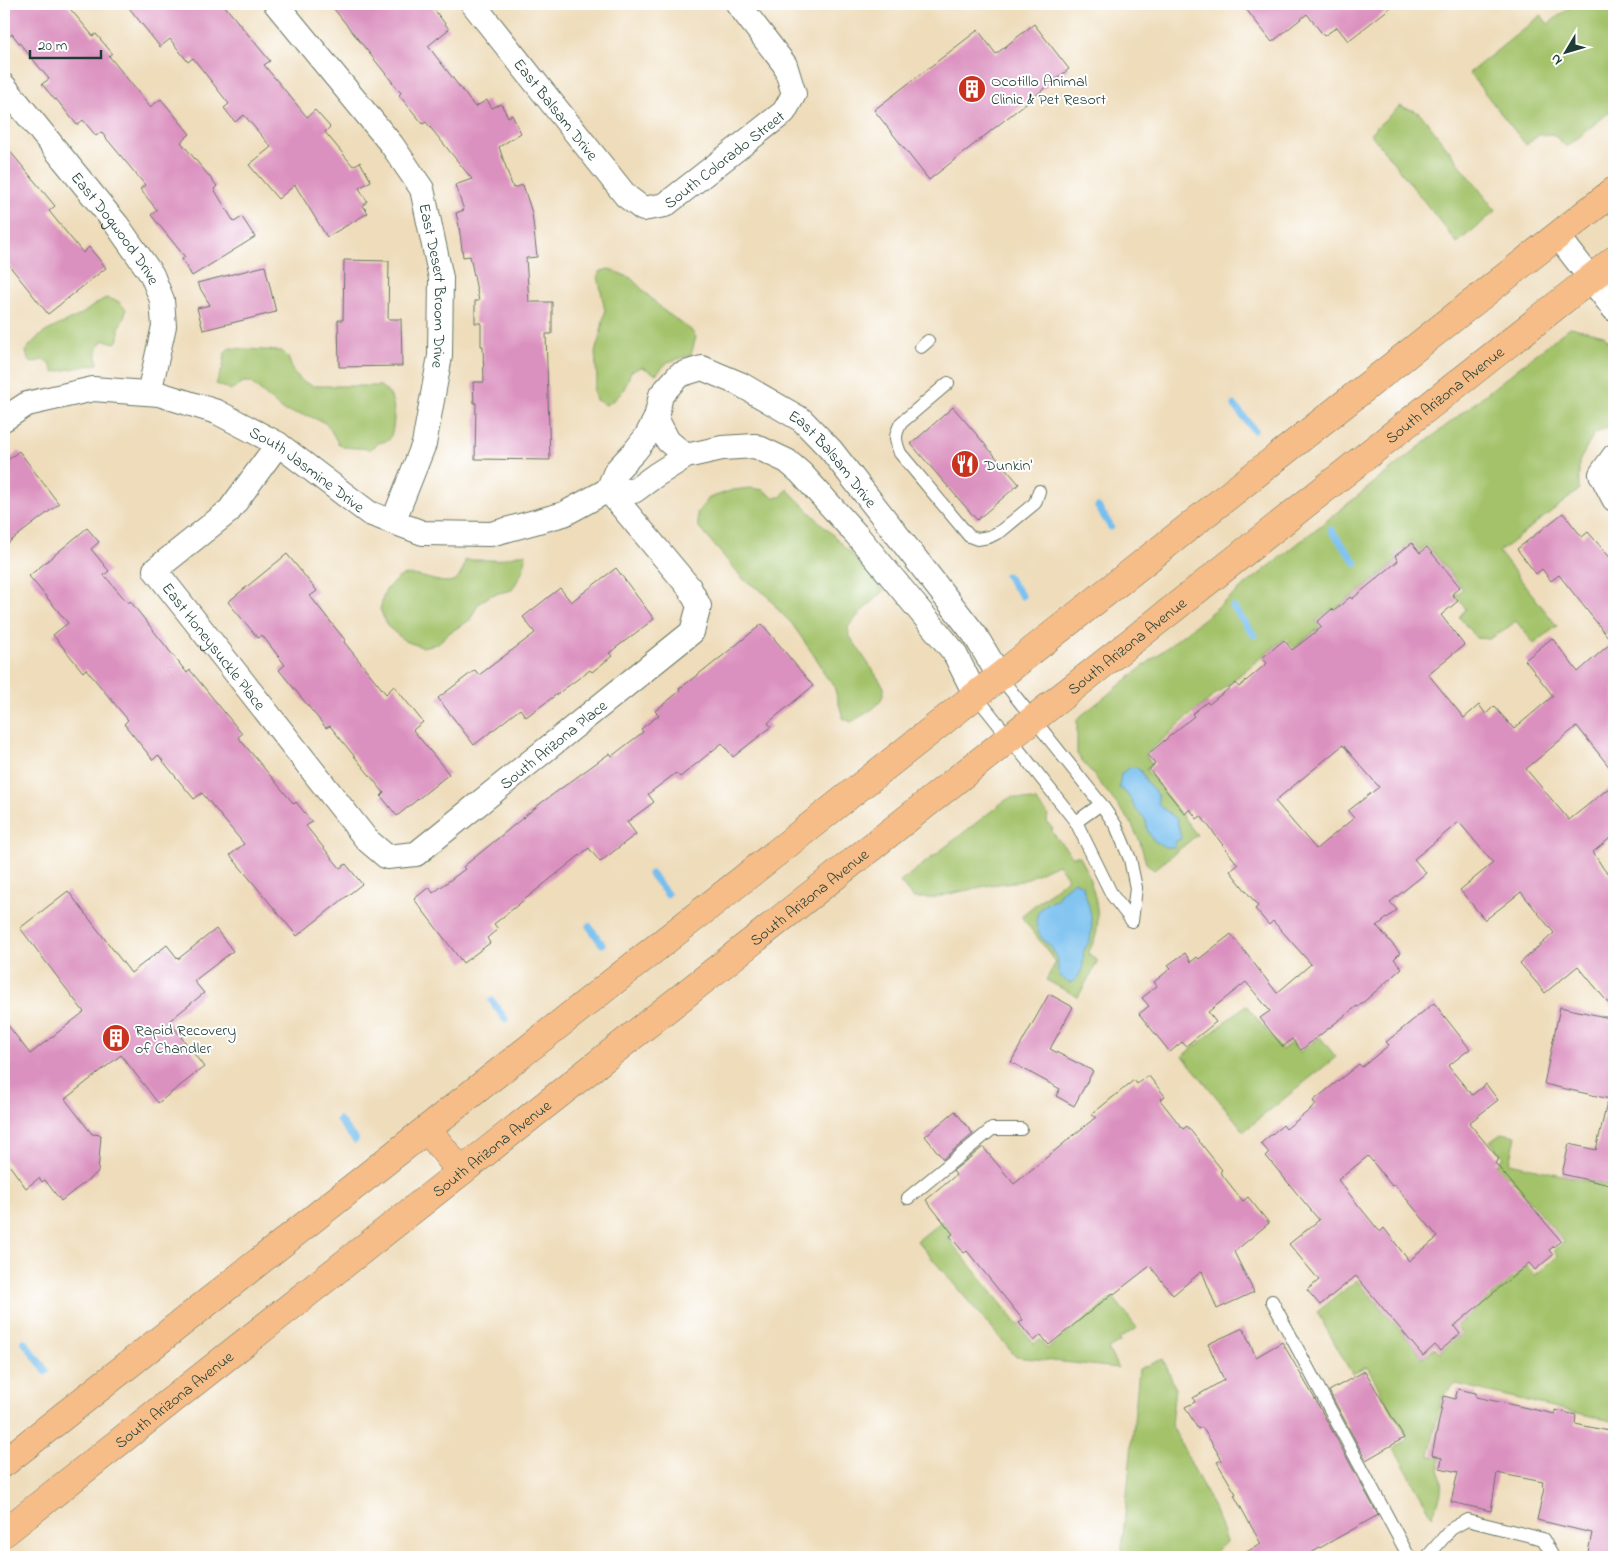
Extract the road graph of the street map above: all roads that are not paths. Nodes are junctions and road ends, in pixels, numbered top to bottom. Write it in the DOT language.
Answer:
graph roads {
  1 [pos="276,4"];
  2 [pos="473,4"];
  3 [pos="738,4"];
  4 [pos="4,86"];
  5 [pos="1614,191"];
  6 [pos="642,209"];
  7 [pos="1558,236"];
  8 [pos="1614,260"];
  9 [pos="1590,279"];
  10 [pos="1614,310"];
  11 [pos="948,383"];
  12 [pos="149,393"];
  13 [pos="656,418"];
  14 [pos="4,419"];
  15 [pos="278,444"];
  16 [pos="686,456"];
  17 [pos="1608,465"];
  18 [pos="608,490"];
  19 [pos="1039,491"];
  20 [pos="1614,499"];
  21 [pos="393,522"];
  22 [pos="1000,677"];
  23 [pos="976,696"];
  24 [pos="1033,720"];
  25 [pos="1010,738"];
  26 [pos="1101,804"];
  27 [pos="1076,822"];
  28 [pos="387,857"];
  29 [pos="1020,1128"];
  30 [pos="427,1129"];
  31 [pos="461,1172"];
  32 [pos="908,1198"];
  33 [pos="1272,1301"];
  34 [pos="4,1463"];
  35 [pos="4,1533"];
  36 [pos="1409,1557"];
  37 [pos="1427,1557"];
  38 [pos="1553,1557"];
  1 -- 21 [label="street, East Desert Broom Drive"];
  2 -- 6 [label="street, East Balsam Drive"];
  3 -- 6 [label="street, South Colorado Street"];
  4 -- 12 [label="street, East Dogwood Drive"];
  5 -- 7 [label="main road"];
  7 -- 9 [label="street"];
  7 -- 22 [label="main road"];
  8 -- 9 [label="main road, South Arizona Avenue"];
  9 -- 10 [label="street"];
  9 -- 24 [label="main road, South Arizona Avenue"];
  11 -- 19 [label="lane"];
  12 -- 14 [label="street, South Jasmine Drive"];
  12 -- 15 [label="street, South Jasmine Drive"];
  13 -- 16 [label="street"];
  13 -- 18 [label="street, East Balsam Drive"];
  13 -- 22 [label="street, East Balsam Drive"];
  15 -- 21 [label="street, South Jasmine Drive"];
  15 -- 28 [label="street, East Honeysuckle Place"];
  16 -- 18 [label="street, East Balsam Drive"];
  16 -- 23 [label="street, East Balsam Drive"];
  17 -- 20 [label="street"];
  18 -- 21 [label="street, South Jasmine Drive"];
  18 -- 28 [label="street, South Arizona Place"];
  22 -- 23 [label="main road"];
  22 -- 24 [label="lane"];
  23 -- 25 [label="lane"];
  23 -- 30 [label="main road"];
  24 -- 25 [label="main road, South Arizona Avenue"];
  24 -- 26 [label="lane"];
  25 -- 27 [label="lane"];
  25 -- 31 [label="main road, South Arizona Avenue"];
  26 -- 27 [label="lane"];
  26 -- 27 [label="lane"];
  29 -- 32 [label="lane"];
  30 -- 31 [label="main road"];
  30 -- 34 [label="main road"];
  31 -- 35 [label="main road, South Arizona Avenue"];
  33 -- 36 [label="lane"];
  37 -- 38 [label="lane"];
}
